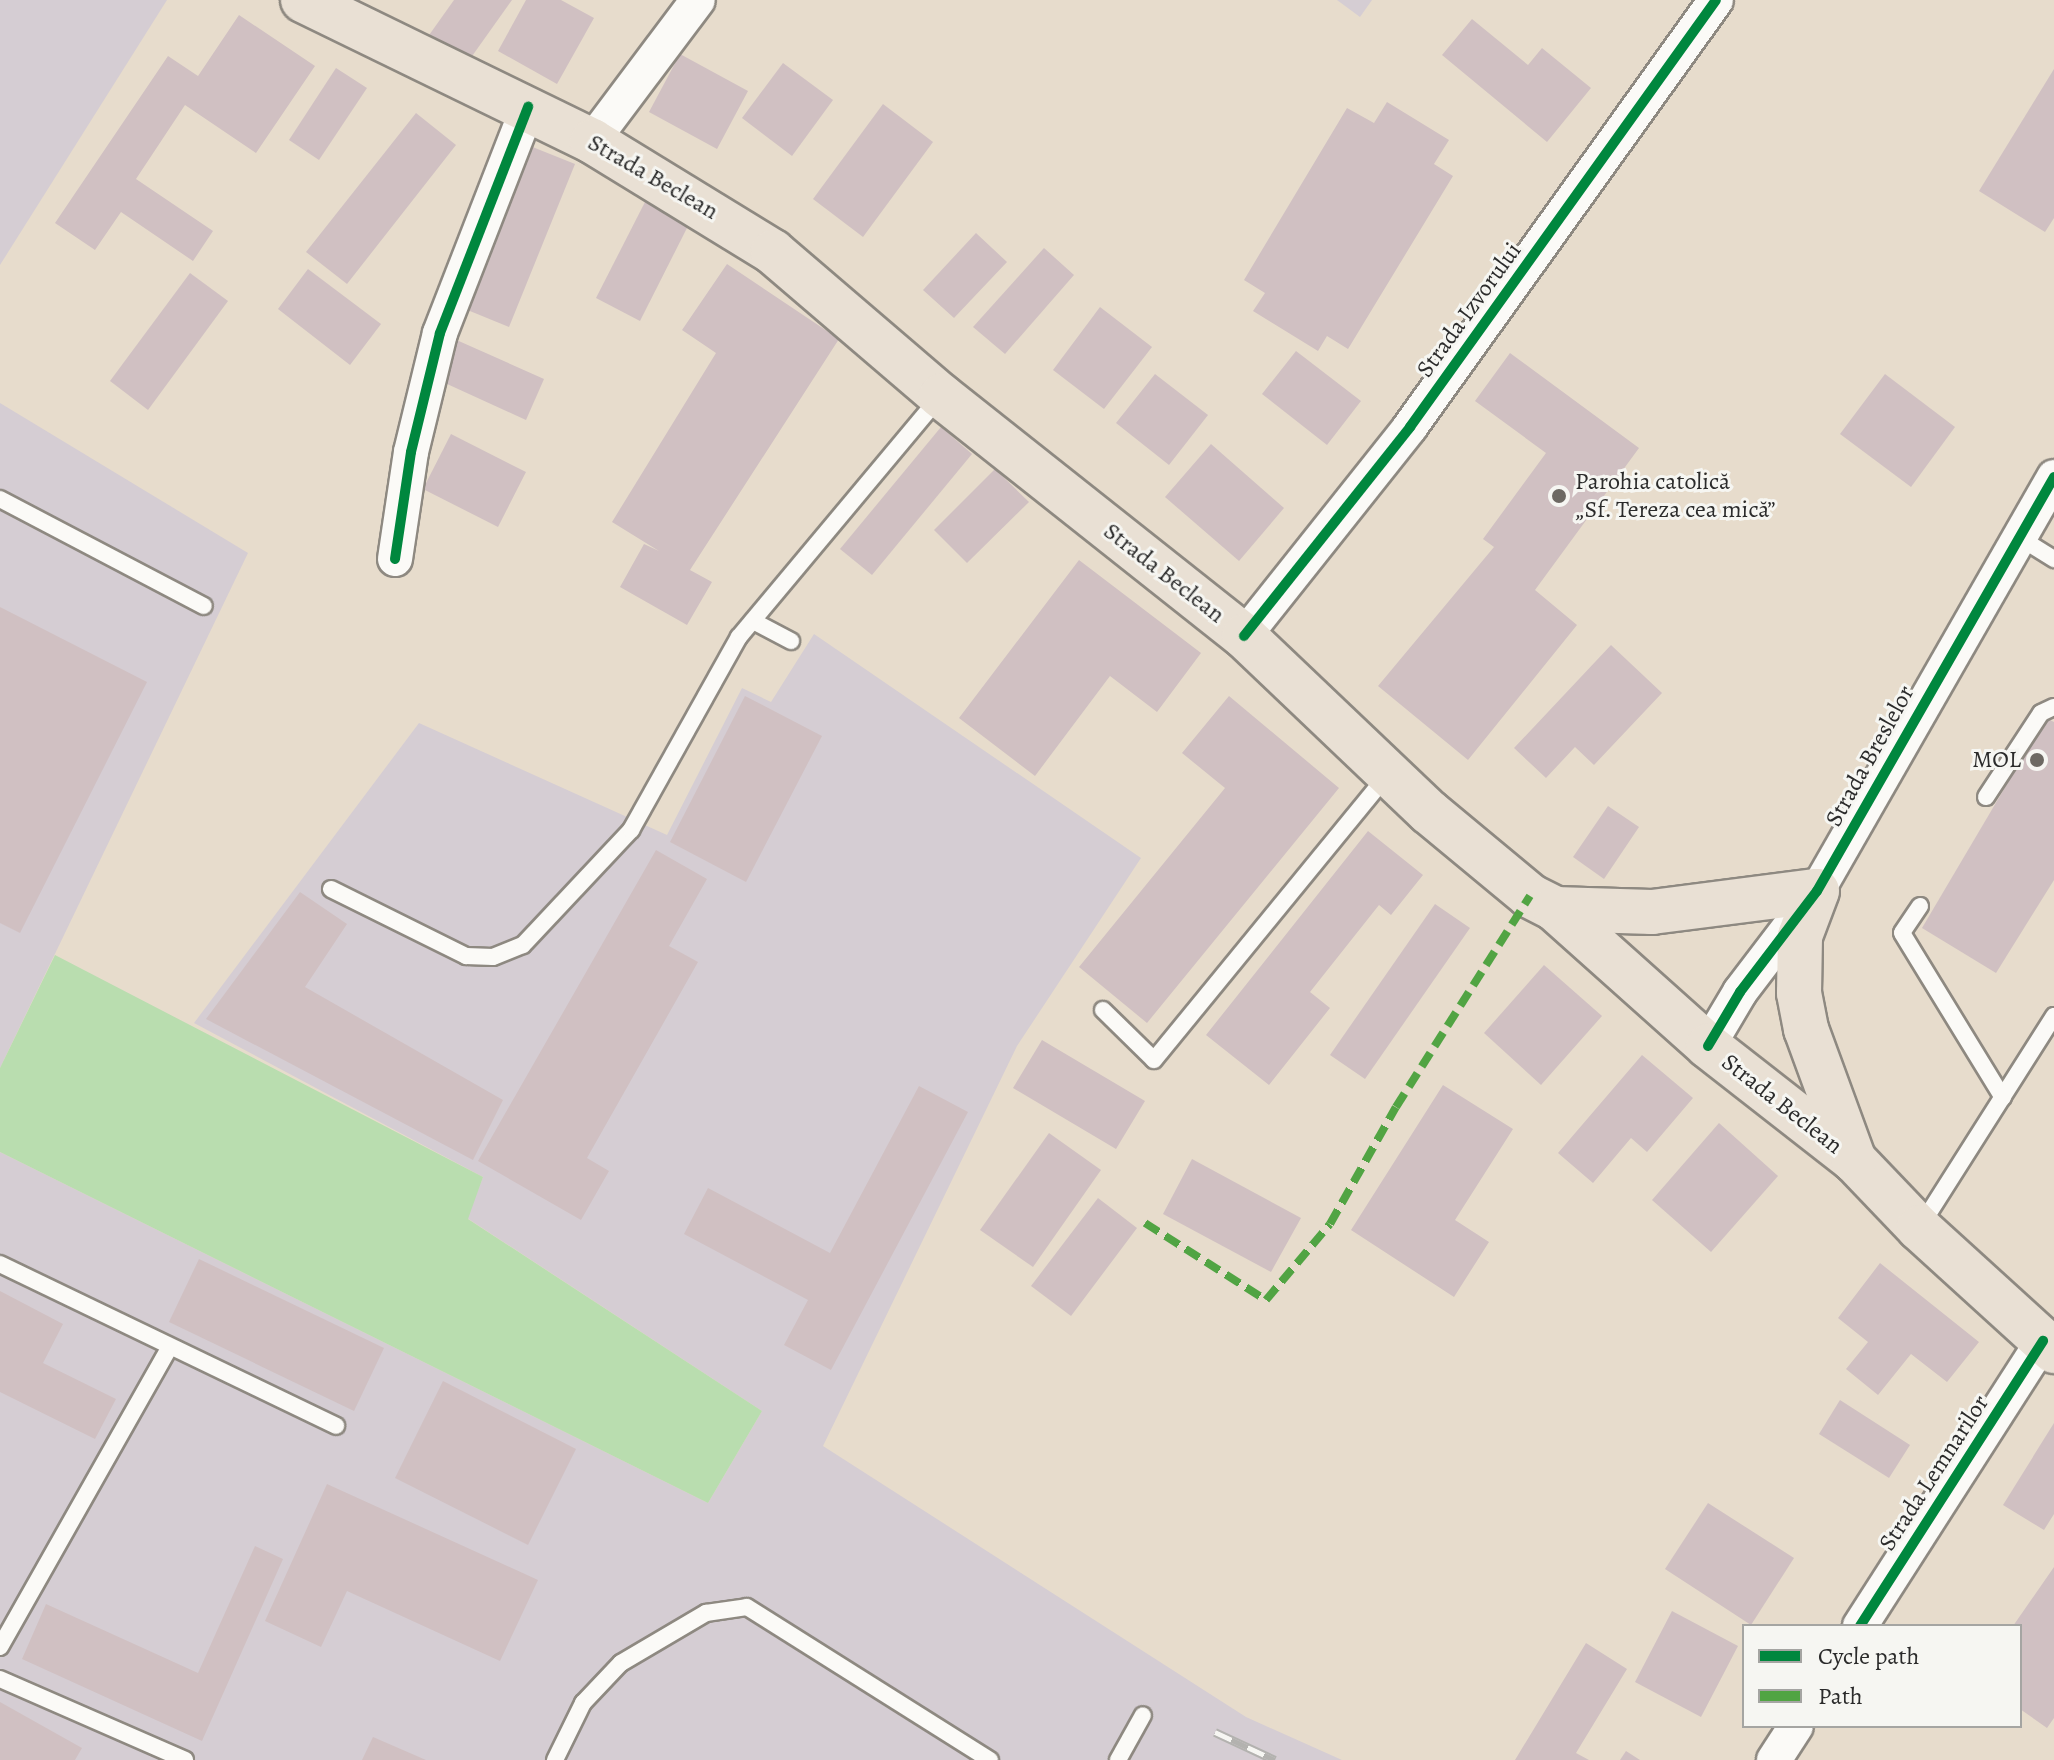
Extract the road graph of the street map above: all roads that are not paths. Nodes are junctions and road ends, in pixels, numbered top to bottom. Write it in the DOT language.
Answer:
graph roads {
  1 [pos="303,0"];
  2 [pos="698,0"];
  3 [pos="1716,0"];
  4 [pos="528,107"];
  5 [pos="592,141"];
  6 [pos="941,396"];
  7 [pos="2054,477"];
  8 [pos="0,499"];
  9 [pos="2017,536"];
  10 [pos="395,559"];
  11 [pos="2054,559"];
  12 [pos="204,606"];
  13 [pos="753,621"];
  14 [pos="1244,636"];
  15 [pos="791,641"];
  16 [pos="2054,707"];
  17 [pos="1388,774"];
  18 [pos="1986,797"];
  19 [pos="331,889"];
  20 [pos="1817,891"];
  21 [pos="1920,906"];
  22 [pos="1555,909"];
  23 [pos="1103,1010"];
  24 [pos="2054,1016"];
  25 [pos="1708,1046"];
  26 [pos="2003,1098"];
  27 [pos="1854,1160"];
  28 [pos="1919,1228"];
  29 [pos="0,1264"];
  30 [pos="2048,1346"];
  31 [pos="169,1348"];
  32 [pos="336,1426"];
  33 [pos="1861,1624"];
  34 [pos="0,1647"];
  35 [pos="0,1679"];
  36 [pos="1143,1715"];
  37 [pos="1795,1728"];
  38 [pos="185,1760"];
  39 [pos="555,1760"];
  40 [pos="990,1760"];
  41 [pos="1118,1760"];
  42 [pos="1774,1760"];
  1 -- 4 [label="main road, Strada Beclean"];
  2 -- 5 [label="street"];
  3 -- 14 [label="street, Strada Izvorului"];
  4 -- 5 [label="main road, Strada Beclean"];
  4 -- 10 [label="street"];
  5 -- 6 [label="main road, Strada Beclean"];
  6 -- 13 [label="lane"];
  6 -- 14 [label="main road, Strada Beclean"];
  7 -- 9 [label="street, Strada Breslelor"];
  8 -- 12 [label="lane"];
  9 -- 11 [label="lane"];
  9 -- 20 [label="street, Strada Breslelor"];
  13 -- 15 [label="lane"];
  13 -- 19 [label="lane"];
  14 -- 17 [label="main road, Strada Beclean"];
  16 -- 18 [label="lane"];
  17 -- 22 [label="main road, Strada Beclean"];
  17 -- 23 [label="lane"];
  20 -- 22 [label="main road"];
  20 -- 25 [label="street, Strada Breslelor"];
  20 -- 27 [label="main road"];
  21 -- 26 [label="lane"];
  22 -- 25 [label="main road, Strada Beclean"];
  24 -- 26 [label="lane"];
  25 -- 27 [label="main road, Strada Beclean"];
  26 -- 28 [label="lane"];
  27 -- 28 [label="main road, Strada Beclean"];
  28 -- 30 [label="main road, Strada Beclean"];
  29 -- 31 [label="lane"];
  30 -- 33 [label="street, Strada Lemnarilor"];
  31 -- 32 [label="lane"];
  31 -- 34 [label="lane"];
  35 -- 38 [label="lane"];
  36 -- 41 [label="lane"];
  37 -- 42 [label="street"];
  39 -- 40 [label="lane"];
}
